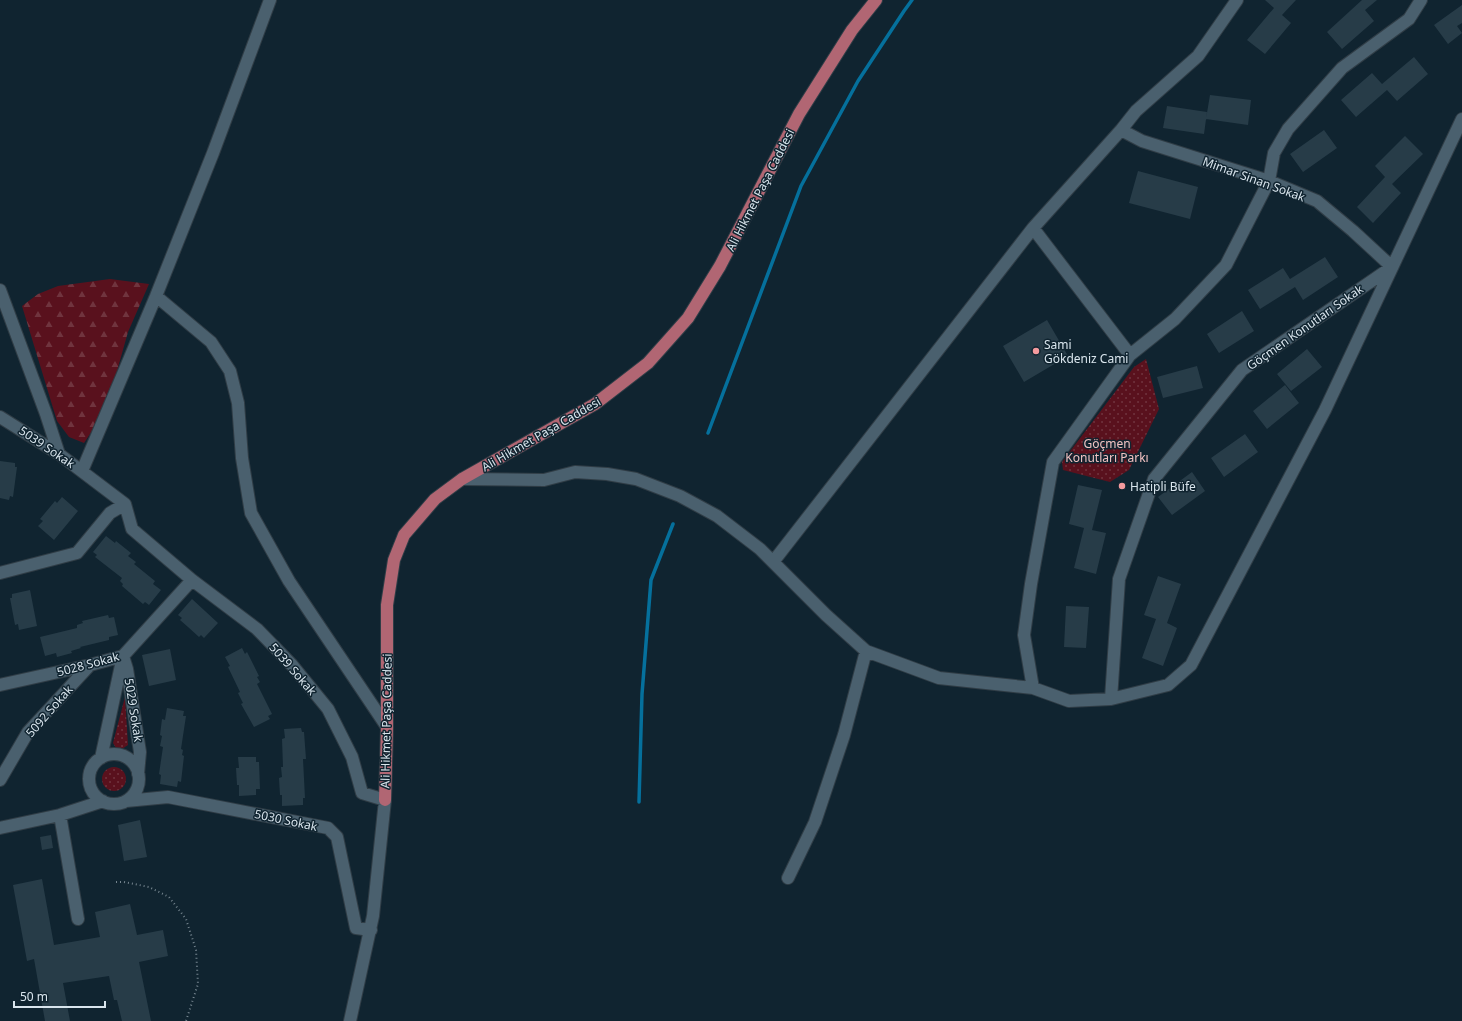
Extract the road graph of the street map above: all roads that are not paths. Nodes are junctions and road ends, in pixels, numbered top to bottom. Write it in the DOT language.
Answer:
graph roads {
  1 [pos="270,0"];
  2 [pos="876,0"];
  3 [pos="1237,0"];
  4 [pos="1421,0"];
  5 [pos="1462,119"];
  6 [pos="1121,130"];
  7 [pos="1269,181"];
  8 [pos="1033,228"];
  9 [pos="1392,267"];
  10 [pos="0,290"];
  11 [pos="156,296"];
  12 [pos="1130,354"];
  13 [pos="0,417"];
  14 [pos="59,454"];
  15 [pos="82,471"];
  16 [pos="462,480"];
  17 [pos="125,504"];
  18 [pos="773,562"];
  19 [pos="0,573"];
  20 [pos="192,580"];
  21 [pos="866,651"];
  22 [pos="122,656"];
  23 [pos="90,665"];
  24 [pos="0,685"];
  25 [pos="1033,688"];
  26 [pos="1111,699"];
  27 [pos="387,727"];
  28 [pos="100,758"];
  29 [pos="138,774"];
  30 [pos="0,780"];
  31 [pos="385,800"];
  32 [pos="103,801"];
  33 [pos="126,801"];
  34 [pos="60,815"];
  35 [pos="0,828"];
  36 [pos="788,878"];
  37 [pos="78,919"];
  38 [pos="371,930"];
  39 [pos="350,1021"];
  1 -- 11 [label="street"];
  2 -- 16 [label="main road, Ali Hikmet Paşa Caddesi"];
  3 -- 6 [label="street"];
  4 -- 7 [label="street"];
  5 -- 9 [label="street"];
  6 -- 7 [label="street, Mimar Sinan Sokak"];
  6 -- 8 [label="street"];
  7 -- 9 [label="street, Mimar Sinan Sokak"];
  7 -- 12 [label="street"];
  8 -- 12 [label="street"];
  8 -- 18 [label="street"];
  9 -- 26 [label="street"];
  9 -- 26 [label="street, Göçmen Konutları Sokak"];
  10 -- 14 [label="street"];
  11 -- 15 [label="street"];
  11 -- 27 [label="street"];
  12 -- 25 [label="street"];
  13 -- 14 [label="street, 5039 Sokak"];
  14 -- 15 [label="street, 5039 Sokak"];
  15 -- 17 [label="street, 5039 Sokak"];
  16 -- 18 [label="street"];
  16 -- 27 [label="main road, Ali Hikmet Paşa Caddesi"];
  17 -- 19 [label="street"];
  17 -- 20 [label="street, 5039 Sokak"];
  18 -- 21 [label="street"];
  20 -- 22 [label="street, 5028 Sokak"];
  20 -- 31 [label="street, 5039 Sokak"];
  21 -- 25 [label="street"];
  21 -- 36 [label="street"];
  22 -- 23 [label="street, 5028 Sokak"];
  22 -- 28 [label="street, 5029 Sokak"];
  22 -- 29 [label="street, 5029 Sokak"];
  23 -- 24 [label="street, 5028 Sokak"];
  23 -- 30 [label="street, 5092 Sokak"];
  25 -- 26 [label="street"];
  27 -- 31 [label="main road, Ali Hikmet Paşa Caddesi"];
  28 -- 29 [label="street"];
  28 -- 32 [label="street"];
  29 -- 33 [label="street"];
  31 -- 38 [label="street"];
  32 -- 33 [label="street"];
  32 -- 34 [label="street"];
  33 -- 38 [label="street, 5030 Sokak"];
  34 -- 35 [label="street"];
  34 -- 37 [label="street"];
  38 -- 39 [label="street"];
}
